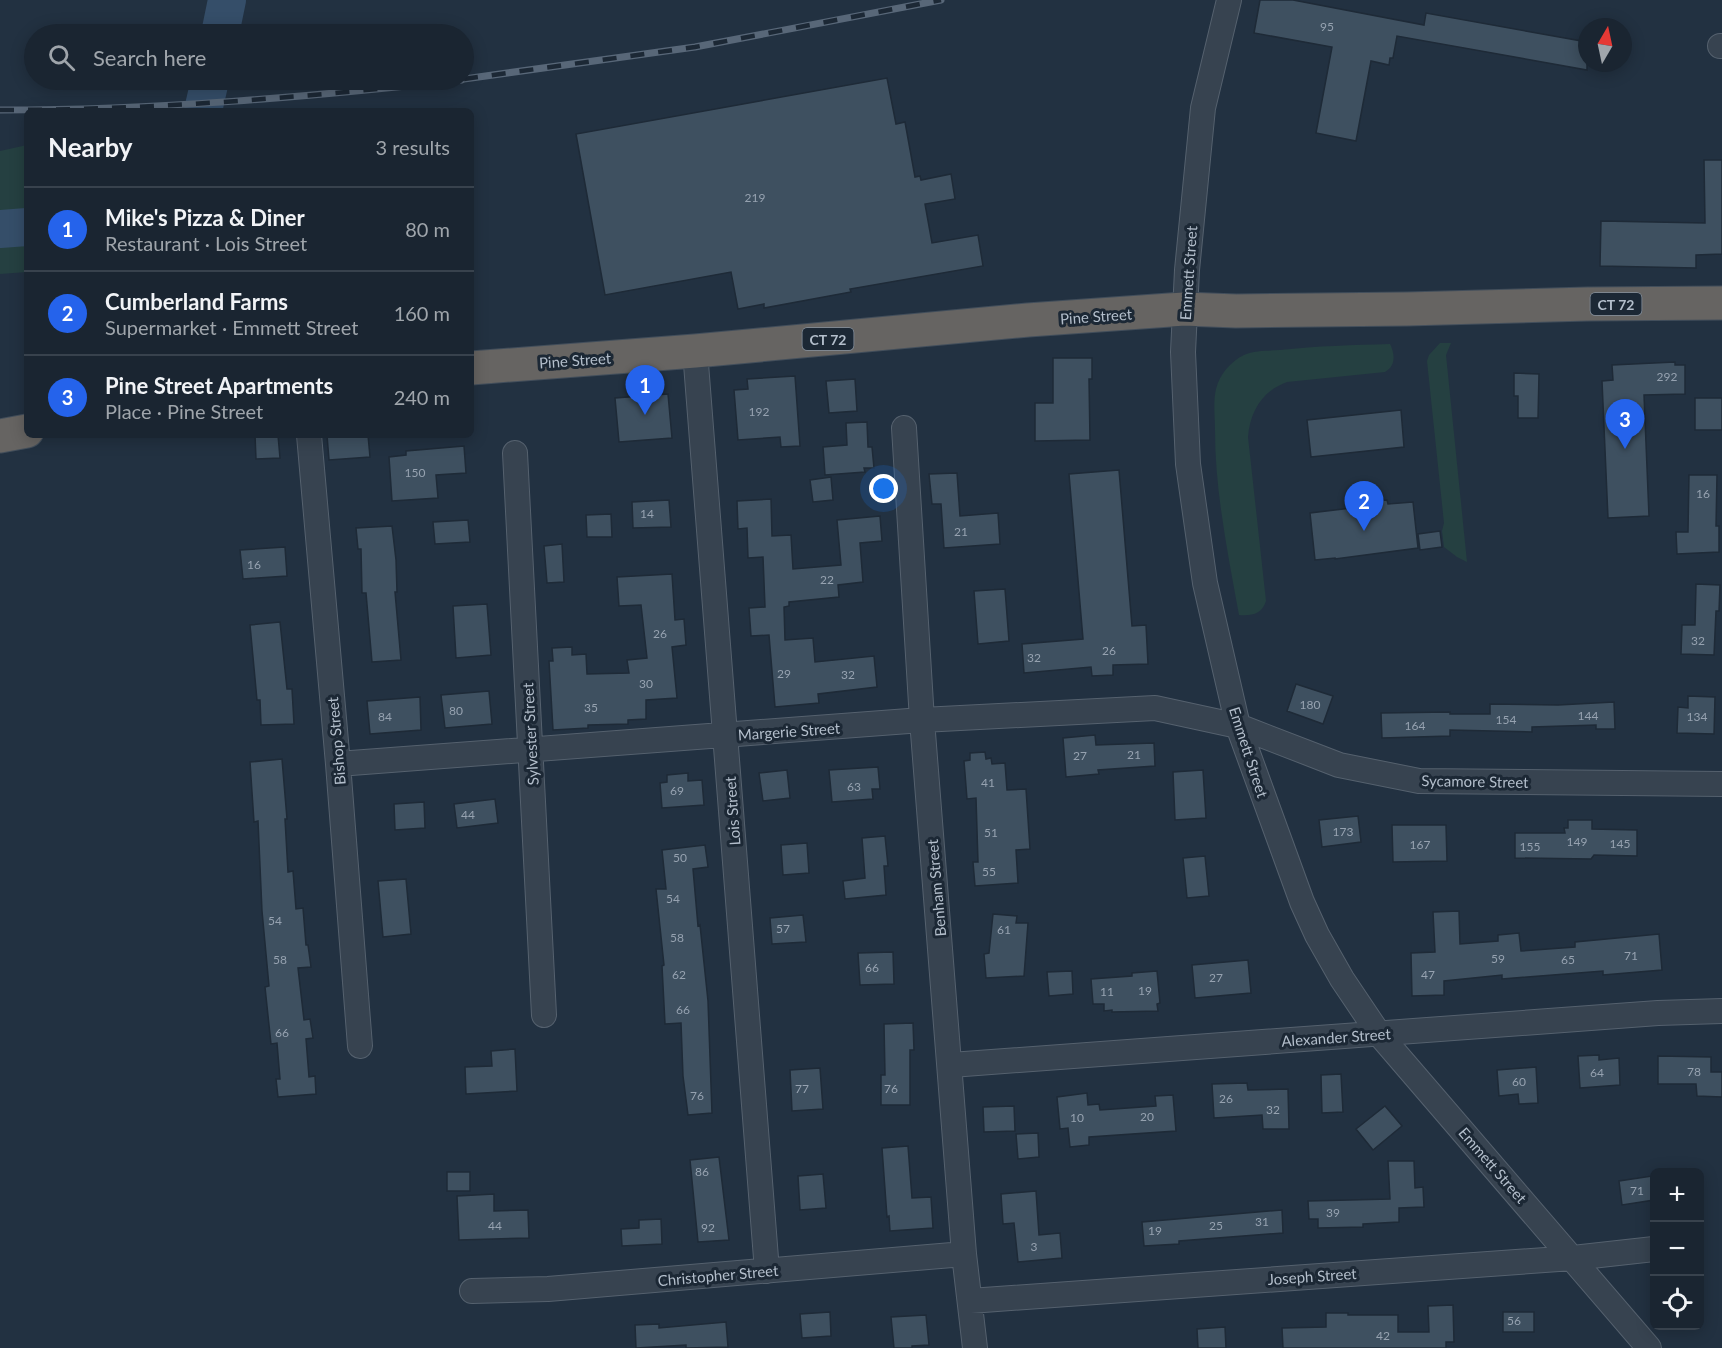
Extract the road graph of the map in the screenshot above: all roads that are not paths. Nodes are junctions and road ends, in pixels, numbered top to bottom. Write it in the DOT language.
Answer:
graph roads {
  1 [pos="1229,0"];
  2 [pos="1722,303"];
  3 [pos="1184,309"];
  4 [pos="695,351"];
  5 [pos="474,368"];
  6 [pos="904,428"];
  7 [pos="24,432"];
  8 [pos="0,436"];
  9 [pos="309,438"];
  10 [pos="515,453"];
  11 [pos="922,720"];
  12 [pos="1238,726"];
  13 [pos="726,736"];
  14 [pos="531,749"];
  15 [pos="338,764"];
  16 [pos="1722,784"];
  17 [pos="1722,1011"];
  18 [pos="544,1015"];
  19 [pos="1379,1034"];
  20 [pos="360,1046"];
  21 [pos="951,1065"];
  22 [pos="1650,1249"];
  23 [pos="964,1254"];
  24 [pos="1573,1257"];
  25 [pos="767,1271"];
  26 [pos="472,1292"];
  27 [pos="970,1301"];
  28 [pos="975,1348"];
  29 [pos="1649,1348"];
  1 -- 3 [label="street, Emmett Street"];
  2 -- 3 [label="highway, Pine Street / CT 72"];
  3 -- 4 [label="highway, Pine Street / CT 72"];
  3 -- 12 [label="street, Emmett Street"];
  4 -- 5 [label="highway, Pine Street / CT 72"];
  4 -- 13 [label="street, Lois Street"];
  6 -- 11 [label="street, Benham Street"];
  7 -- 8 [label="highway"];
  9 -- 15 [label="street, Bishop Street"];
  10 -- 14 [label="street, Sylvester Street"];
  11 -- 12 [label="street, Margerie Street"];
  11 -- 13 [label="street, Margerie Street"];
  11 -- 21 [label="street, Benham Street"];
  12 -- 16 [label="street, Sycamore Street"];
  12 -- 19 [label="street, Emmett Street"];
  13 -- 14 [label="street, Margerie Street"];
  13 -- 25 [label="street, Lois Street"];
  14 -- 15 [label="street, Margerie Street"];
  14 -- 18 [label="street, Sylvester Street"];
  15 -- 20 [label="street, Bishop Street"];
  17 -- 19 [label="street, Alexander Street"];
  19 -- 21 [label="street, Alexander Street"];
  19 -- 24 [label="street, Emmett Street"];
  21 -- 23 [label="street, Benham Street"];
  22 -- 24 [label="street, Joseph Street"];
  23 -- 25 [label="street, Christopher Street"];
  23 -- 27 [label="street, Benham Street"];
  24 -- 27 [label="street, Joseph Street"];
  24 -- 29 [label="street, Emmett Street"];
  25 -- 26 [label="street, Christopher Street"];
  27 -- 28 [label="street, Benham Street"];
}
